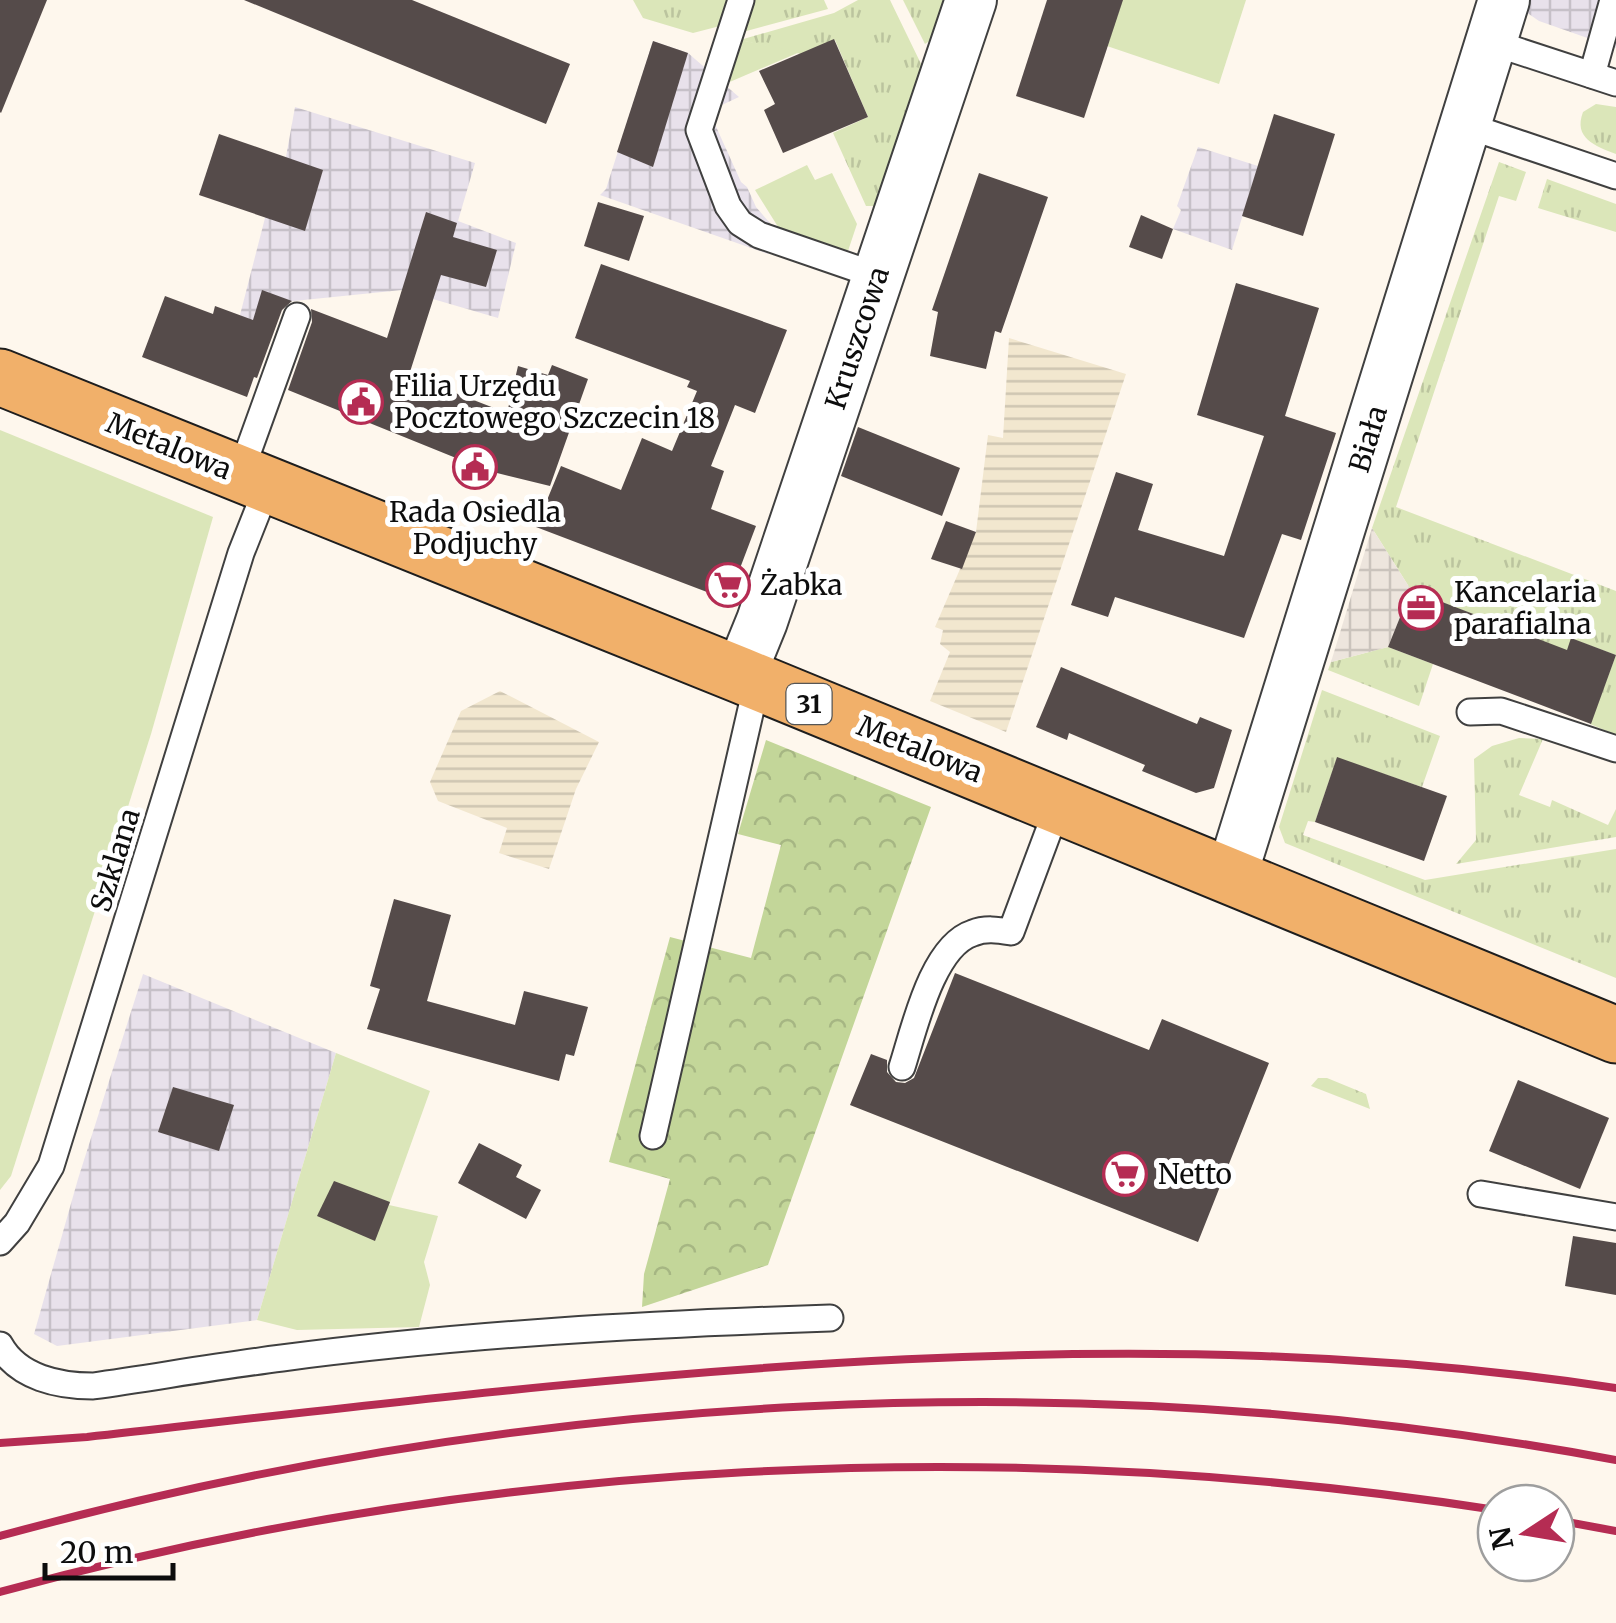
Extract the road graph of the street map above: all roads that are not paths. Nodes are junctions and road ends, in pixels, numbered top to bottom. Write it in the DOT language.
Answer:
graph roads {
  1 [pos="741,0"];
  2 [pos="971,0"];
  3 [pos="1613,0"];
  4 [pos="1497,21"];
  5 [pos="1604,79"];
  6 [pos="1465,125"];
  7 [pos="1616,176"];
  8 [pos="878,276"];
  9 [pos="297,316"];
  10 [pos="0,377"];
  11 [pos="254,480"];
  12 [pos="749,679"];
  13 [pos="1470,712"];
  14 [pos="1616,749"];
  15 [pos="1058,806"];
  16 [pos="1231,877"];
  17 [pos="1616,1035"];
  18 [pos="902,1067"];
  19 [pos="653,1136"];
  20 [pos="1480,1194"];
  21 [pos="1616,1217"];
  22 [pos="0,1242"];
  23 [pos="830,1318"];
  24 [pos="0,1346"];
  1 -- 8 [label="lane"];
  2 -- 8 [label="street, Kruszcowa"];
  3 -- 5 [label="lane"];
  4 -- 5 [label="lane"];
  4 -- 6 [label="street, Biała"];
  6 -- 7 [label="lane"];
  6 -- 16 [label="street, Biała"];
  8 -- 12 [label="street, Kruszcowa"];
  9 -- 11 [label="lane, Szklana"];
  10 -- 11 [label="main road, Metalowa / 31"];
  11 -- 12 [label="main road, Metalowa / 31"];
  11 -- 22 [label="lane, Szklana"];
  12 -- 15 [label="main road, Metalowa / 31"];
  12 -- 19 [label="lane"];
  13 -- 14 [label="lane"];
  15 -- 16 [label="main road, Metalowa / 31"];
  15 -- 18 [label="lane"];
  16 -- 17 [label="main road, Metalowa / 31"];
  20 -- 21 [label="lane"];
  23 -- 24 [label="lane"];
}
